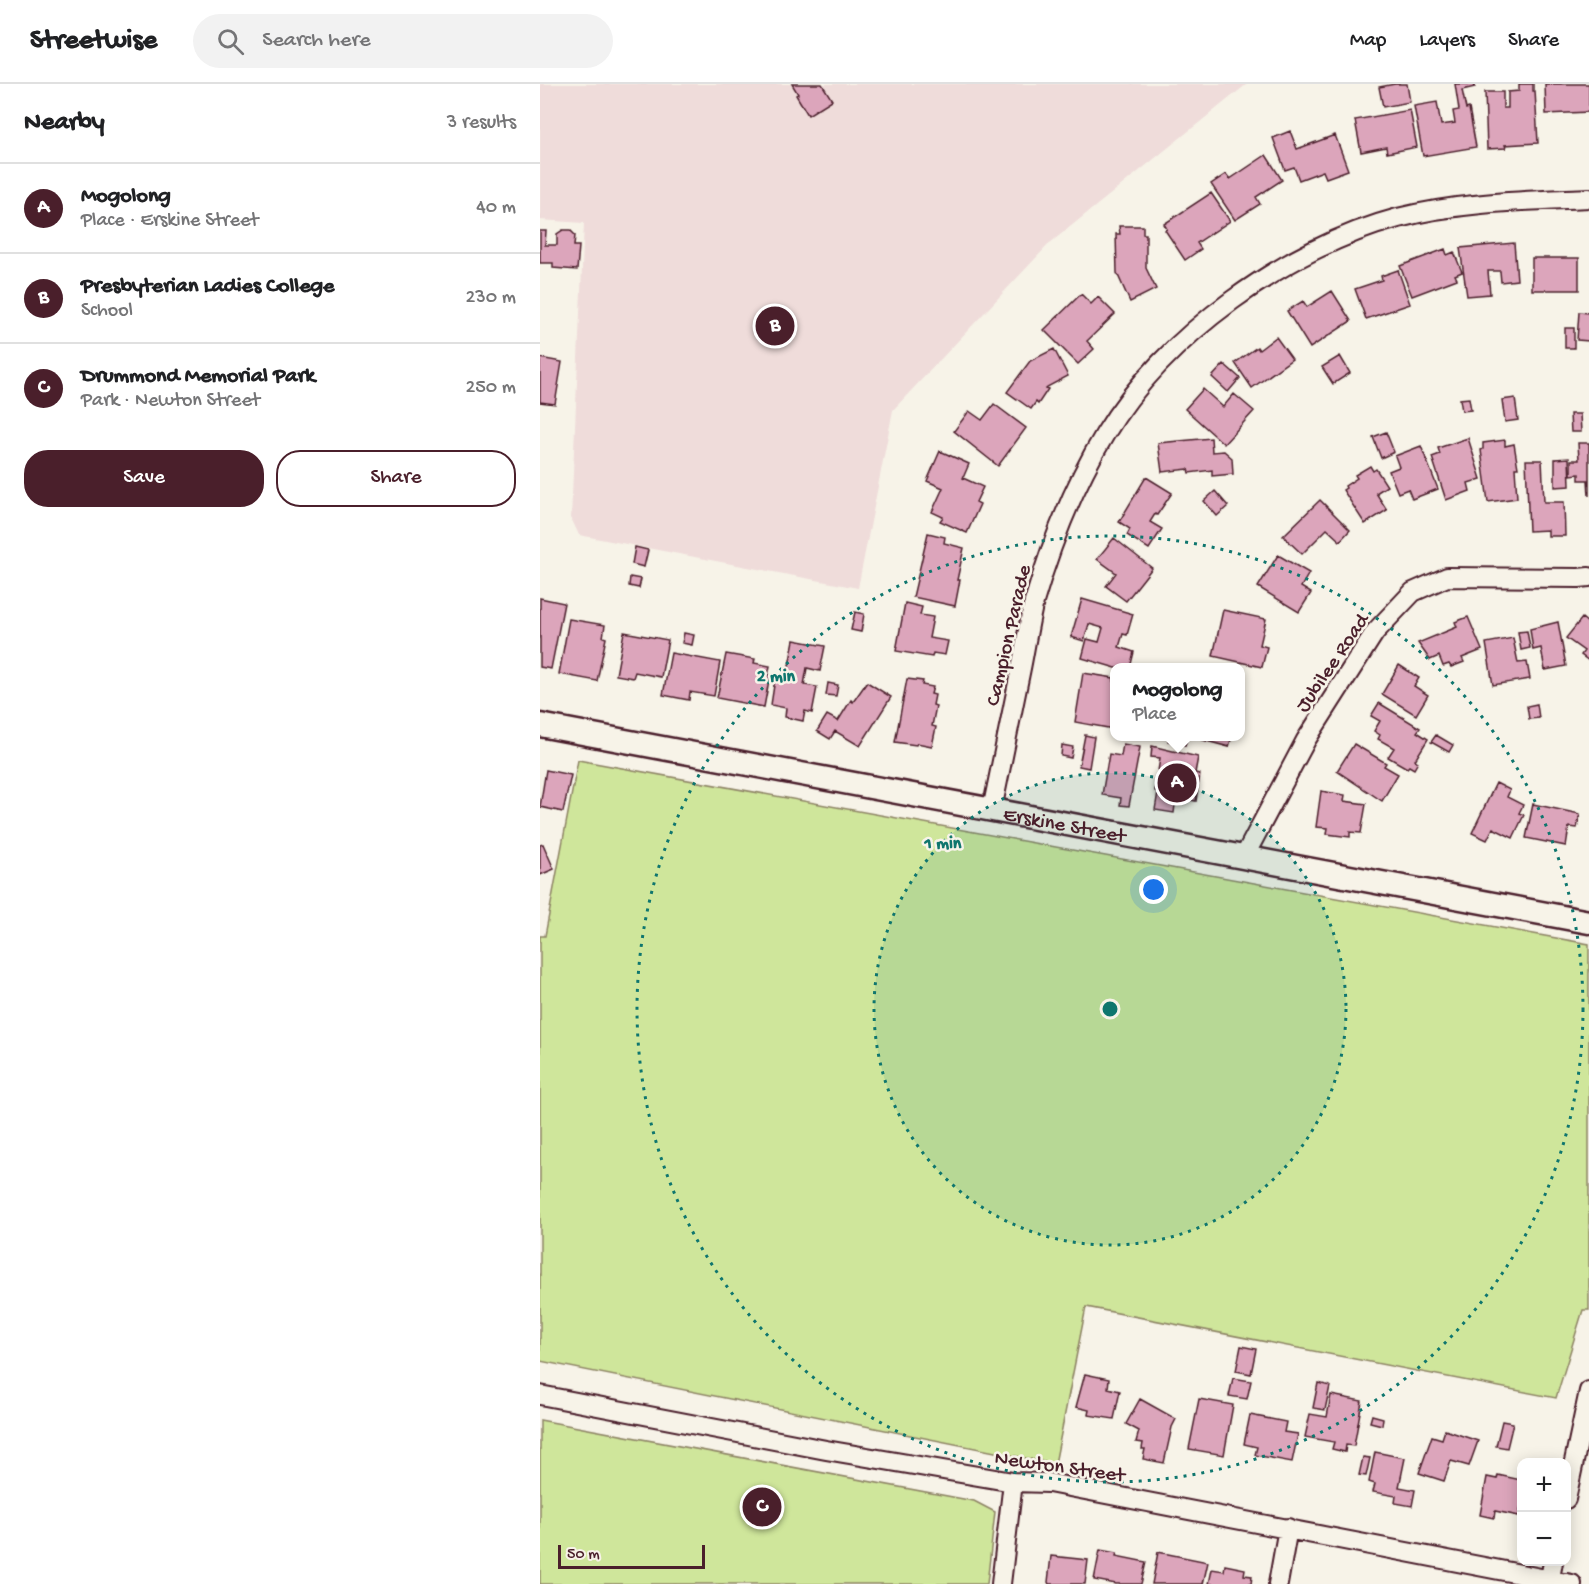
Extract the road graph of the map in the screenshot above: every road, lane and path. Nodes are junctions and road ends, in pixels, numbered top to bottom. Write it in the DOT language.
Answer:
graph roads {
  1 [pos="1589,198"];
  2 [pos="1589,577"];
  3 [pos="540,725"];
  4 [pos="992,810"];
  5 [pos="1244,857"];
  6 [pos="1589,922"];
  7 [pos="1589,1391"];
  8 [pos="540,1395"];
  9 [pos="1571,1476"];
  10 [pos="1013,1482"];
  11 [pos="1288,1528"];
  12 [pos="1552,1566"];
  13 [pos="1550,1582"];
  14 [pos="1001,1584"];
  15 [pos="1278,1584"];
  16 [pos="1572,1584"];
  1 -- 4 [label="street, Campion Parade"];
  2 -- 5 [label="street, Jubilee Road"];
  3 -- 4 [label="street, Erskine Street"];
  4 -- 5 [label="street, Erskine Street"];
  5 -- 6 [label="street, Erskine Street"];
  7 -- 9 [label="street"];
  8 -- 10 [label="street, Newton Street"];
  10 -- 11 [label="street, Newton Street"];
  10 -- 14 [label="street"];
  11 -- 13 [label="street, Newton Street"];
  11 -- 15 [label="street"];
  12 -- 13 [label="street"];
  13 -- 16 [label="street, Newton Street"];
}
